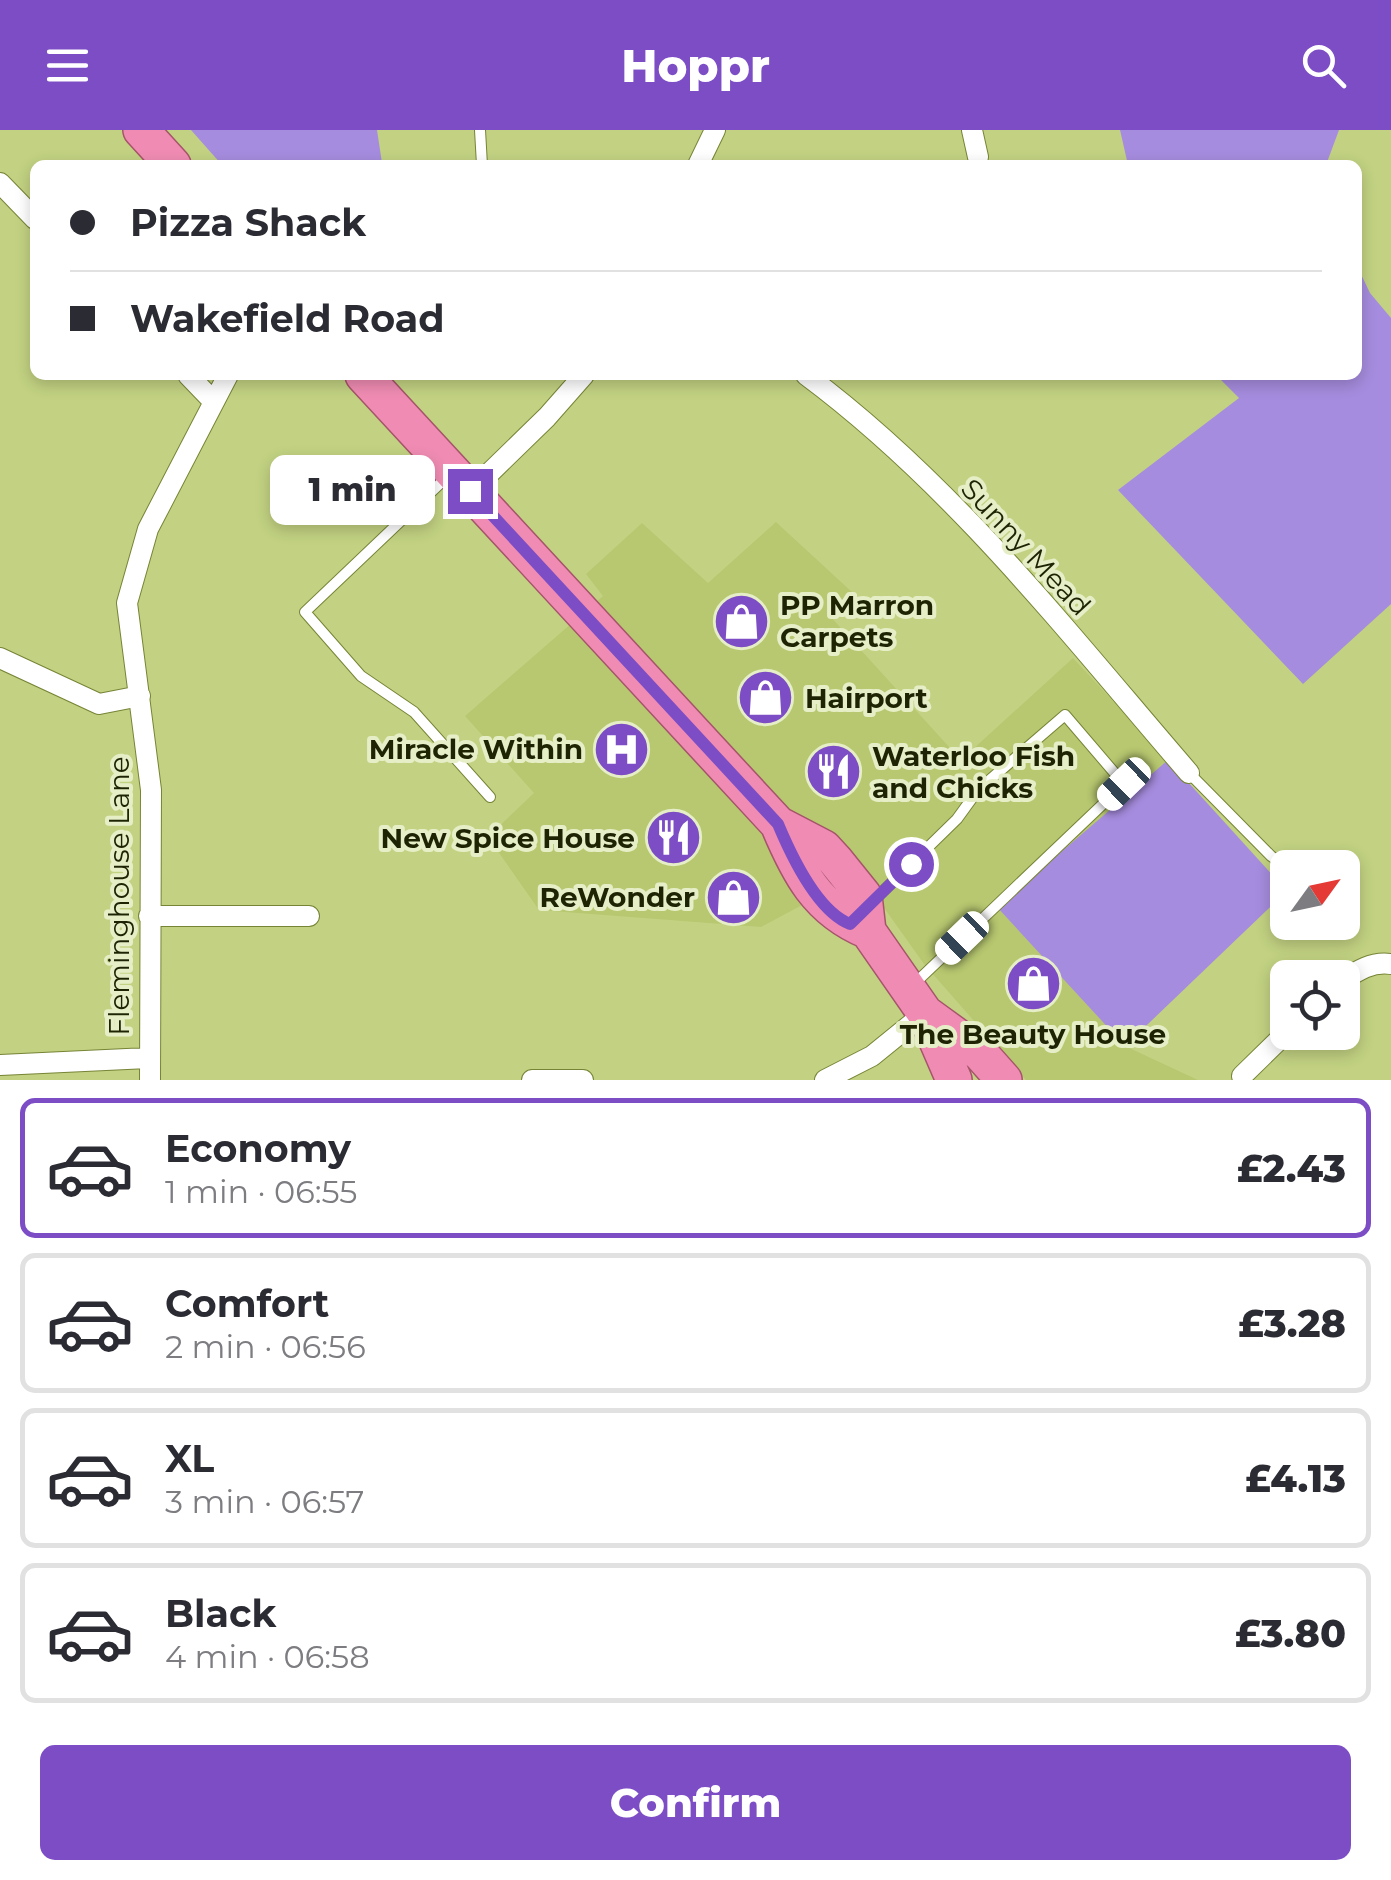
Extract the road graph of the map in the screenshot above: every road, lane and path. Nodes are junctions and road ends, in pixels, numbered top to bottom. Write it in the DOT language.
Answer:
graph roads {
  1 [pos="140,130"];
  2 [pos="480,130"];
  3 [pos="715,130"];
  4 [pos="972,130"];
  5 [pos="978,157"];
  6 [pos="168,160"];
  7 [pos="482,160"];
  8 [pos="700,160"];
  9 [pos="0,183"];
  10 [pos="30,214"];
  11 [pos="193,380"];
  12 [pos="225,380"];
  13 [pos="369,380"];
  14 [pos="580,380"];
  15 [pos="813,380"];
  16 [pos="214,402"];
  17 [pos="461,481"];
  18 [pos="0,658"];
  19 [pos="140,696"];
  20 [pos="1189,773"];
  21 [pos="490,797"];
  22 [pos="1270,855"];
  23 [pos="149,916"];
  24 [pos="309,916"];
  25 [pos="861,921"];
  26 [pos="1391,964"];
  27 [pos="1360,969"];
  28 [pos="916,1002"];
  29 [pos="1270,1049"];
  30 [pos="148,1058"];
  31 [pos="0,1066"];
  32 [pos="1242,1076"];
  33 [pos="150,1080"];
  34 [pos="532,1080"];
  35 [pos="583,1080"];
  36 [pos="826,1080"];
  37 [pos="954,1080"];
  38 [pos="1004,1080"];
  1 -- 6 [label="highway"];
  2 -- 7 [label="lane"];
  3 -- 8 [label="street"];
  4 -- 5 [label="street"];
  9 -- 10 [label="street"];
  11 -- 16 [label="street"];
  12 -- 16 [label="street, Fleminghouse Lane"];
  13 -- 17 [label="highway"];
  14 -- 17 [label="street"];
  15 -- 20 [label="street, Sunny Mead"];
  16 -- 19 [label="street, Fleminghouse Lane"];
  17 -- 21 [label="lane"];
  17 -- 25 [label="highway"];
  18 -- 19 [label="street"];
  19 -- 23 [label="street, Fleminghouse Lane"];
  20 -- 22 [label="lane"];
  23 -- 24 [label="street"];
  23 -- 30 [label="street, Fleminghouse Lane"];
  25 -- 28 [label="highway"];
  25 -- 28 [label="lane"];
  26 -- 27 [label="street"];
  28 -- 36 [label="street"];
  28 -- 37 [label="highway"];
  28 -- 38 [label="highway"];
  29 -- 32 [label="street"];
  30 -- 31 [label="street"];
  30 -- 33 [label="street, Fleminghouse Lane"];
  34 -- 35 [label="street"];
}
